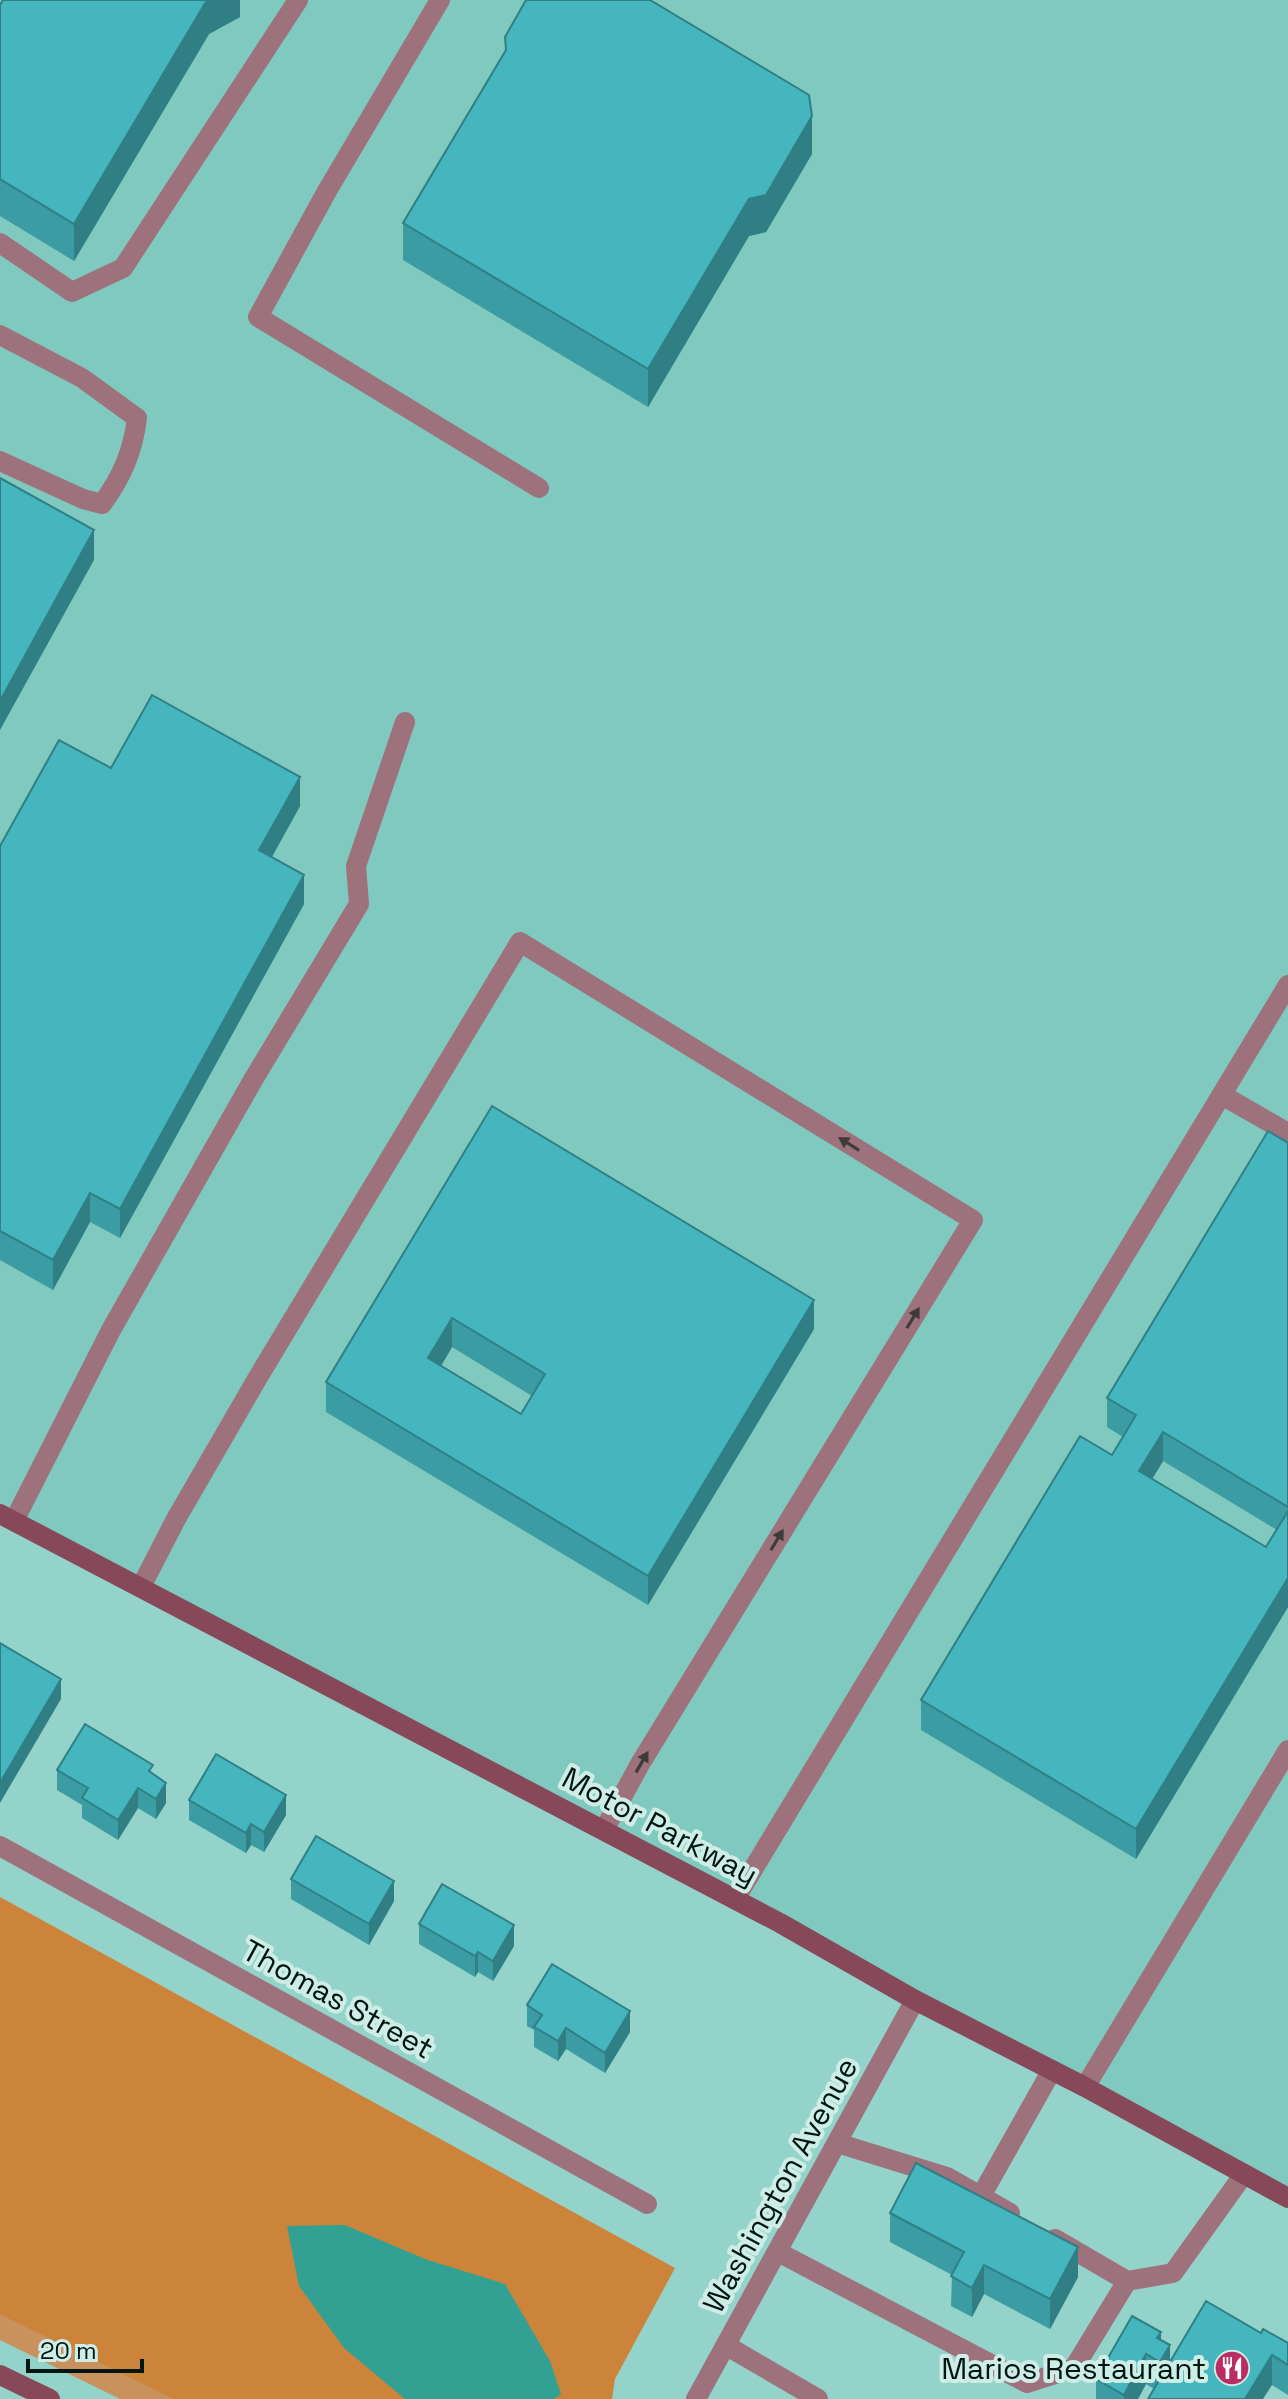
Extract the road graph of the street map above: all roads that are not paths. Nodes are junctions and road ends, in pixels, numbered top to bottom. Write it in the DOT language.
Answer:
graph roads {
  1 [pos="298,0"];
  2 [pos="440,0"];
  3 [pos="0,243"];
  4 [pos="0,335"];
  5 [pos="0,461"];
  6 [pos="539,488"];
  7 [pos="405,722"];
  8 [pos="1288,985"];
  9 [pos="1222,1095"];
  10 [pos="1288,1133"];
  11 [pos="7,1517"];
  12 [pos="141,1587"];
  13 [pos="1288,1750"];
  14 [pos="604,1830"];
  15 [pos="0,1846"];
  16 [pos="735,1899"];
  17 [pos="915,2000"];
  18 [pos="1052,2070"];
  19 [pos="1085,2087"];
  20 [pos="837,2143"];
  21 [pos="1244,2174"];
  22 [pos="981,2196"];
  23 [pos="1288,2198"];
  24 [pos="647,2204"];
  25 [pos="778,2252"];
  26 [pos="1127,2281"];
  27 [pos="727,2346"];
  28 [pos="0,2375"];
  29 [pos="50,2399"];
  30 [pos="696,2399"];
  31 [pos="818,2399"];
  1 -- 3 [label="street"];
  2 -- 6 [label="street"];
  4 -- 5 [label="street"];
  7 -- 11 [label="street"];
  8 -- 9 [label="street"];
  9 -- 10 [label="street"];
  9 -- 16 [label="street"];
  11 -- 12 [label="main road, Motor Parkway"];
  12 -- 14 [label="main road, Motor Parkway"];
  14 -- 12 [label="street, one-way"];
  13 -- 19 [label="street"];
  14 -- 16 [label="main road, Motor Parkway"];
  15 -- 24 [label="street, Thomas Street"];
  16 -- 17 [label="main road, Motor Parkway"];
  17 -- 18 [label="main road, Motor Parkway"];
  17 -- 20 [label="street, Washington Avenue"];
  18 -- 19 [label="main road, Motor Parkway"];
  18 -- 22 [label="street"];
  19 -- 21 [label="main road, Motor Parkway"];
  20 -- 22 [label="street"];
  20 -- 25 [label="street, Washington Avenue"];
  21 -- 23 [label="main road, Motor Parkway"];
  21 -- 26 [label="street"];
  22 -- 26 [label="street"];
  25 -- 26 [label="street"];
  25 -- 27 [label="street, Washington Avenue"];
  27 -- 30 [label="street, Washington Avenue"];
  27 -- 31 [label="street"];
  28 -- 29 [label="main road"];
}
